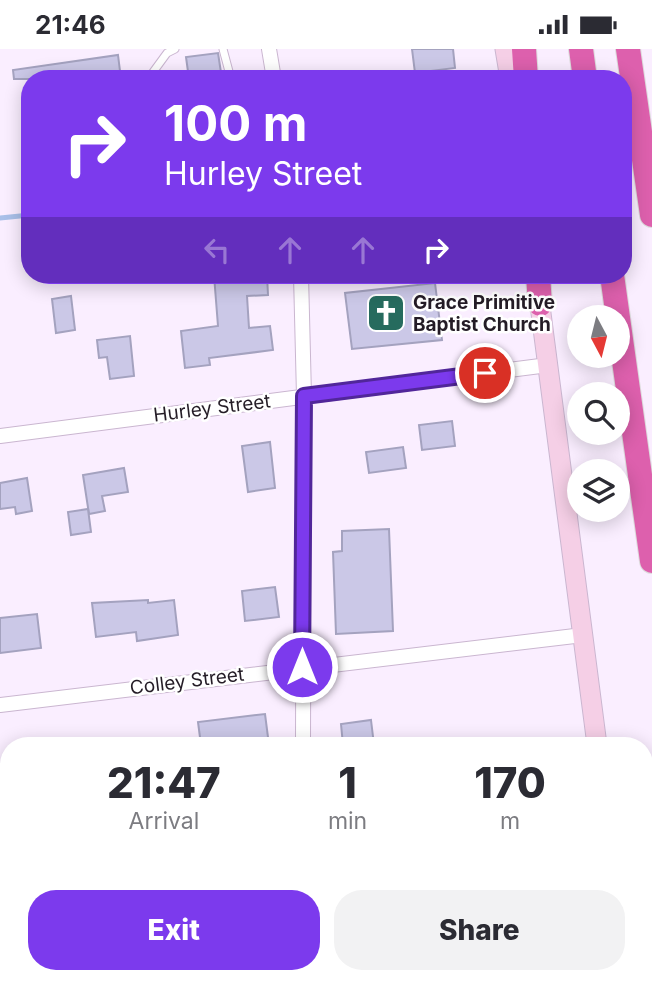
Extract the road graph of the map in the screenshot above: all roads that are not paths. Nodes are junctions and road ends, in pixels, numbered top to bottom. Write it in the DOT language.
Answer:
graph roads {
  1 [pos="175,49"];
  2 [pos="223,49"];
  3 [pos="269,49"];
  4 [pos="505,49"];
  5 [pos="524,49"];
  6 [pos="581,49"];
  7 [pos="628,49"];
  8 [pos="155,70"];
  9 [pos="229,70"];
  10 [pos="272,70"];
  11 [pos="508,70"];
  12 [pos="525,70"];
  13 [pos="584,70"];
  14 [pos="631,70"];
  15 [pos="632,77"];
  16 [pos="652,215"];
  17 [pos="301,284"];
  18 [pos="539,284"];
  19 [pos="613,284"];
  20 [pos="540,304"];
  21 [pos="548,365"];
  22 [pos="304,396"];
  23 [pos="0,436"];
  24 [pos="652,561"];
  25 [pos="583,635"];
  26 [pos="302,667"];
  27 [pos="0,705"];
  28 [pos="303,737"];
  29 [pos="596,737"];
  1 -- 8 [label="lane"];
  2 -- 9 [label="lane"];
  3 -- 10 [label="street"];
  4 -- 11 [label="main road"];
  5 -- 12 [label="highway"];
  6 -- 13 [label="highway"];
  7 -- 14 [label="highway"];
  15 -- 16 [label="highway"];
  17 -- 22 [label="street"];
  18 -- 20 [label="highway"];
  19 -- 24 [label="highway"];
  20 -- 21 [label="main road"];
  21 -- 22 [label="street, Hurley Street"];
  21 -- 25 [label="main road"];
  22 -- 23 [label="street, Hurley Street"];
  22 -- 26 [label="street"];
  25 -- 26 [label="street, Colley Street"];
  25 -- 29 [label="main road"];
  26 -- 27 [label="street, Colley Street"];
  26 -- 28 [label="street"];
}
